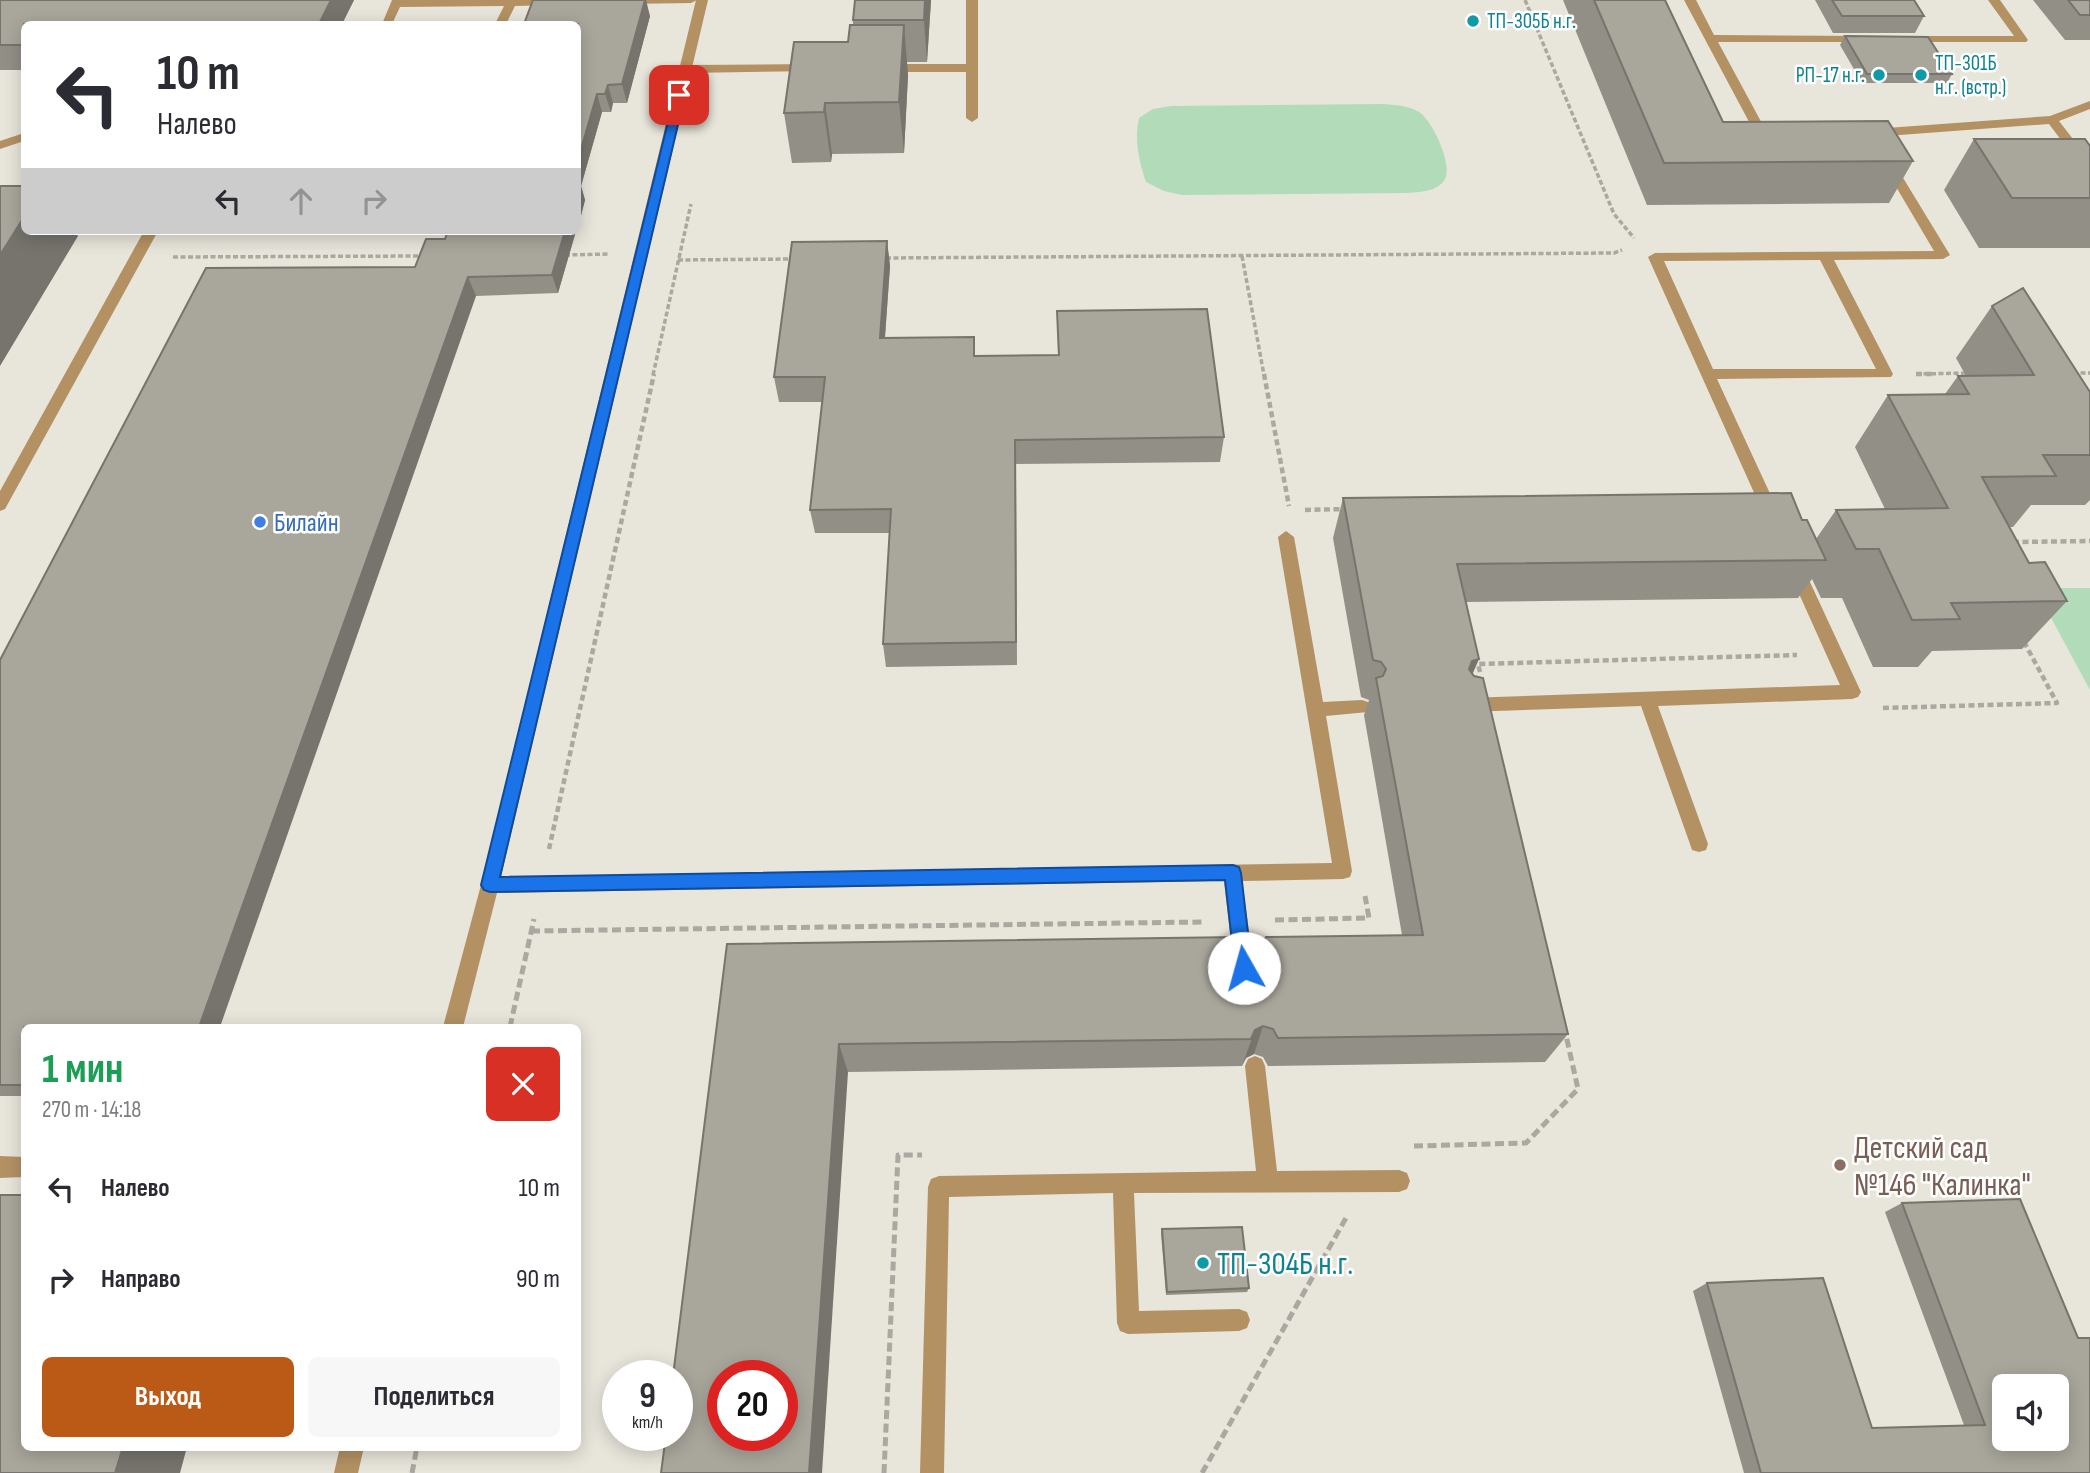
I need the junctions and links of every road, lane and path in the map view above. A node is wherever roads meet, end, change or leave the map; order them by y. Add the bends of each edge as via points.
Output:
1 (691, 0) edge
2 (702, 0) edge
3 (972, 0) edge
4 (1524, 0) edge
5 (1690, 0) edge
6 (1994, 0) edge
7 (614, 1) edge
8 (397, 2) edge
9 (511, 2) junction
10 (563, 2) edge
11 (388, 21) edge
12 (502, 21) edge
13 (1711, 38) junction
14 (828, 68) edge
15 (869, 68) edge
16 (971, 68) junction
17 (685, 69) junction
18 (2090, 105) edge
19 (972, 118) dead end
20 (2052, 120) junction
21 (1788, 133) edge
22 (21, 138) edge
23 (0, 145) edge
24 (2090, 170) edge
25 (692, 200) dead end
26 (149, 235) edge
27 (1640, 245) dead end
28 (1631, 248) dead end
29 (641, 254) junction
30 (557, 255) edge
31 (432, 256) edge
32 (1825, 256) junction
33 (136, 257) junction
34 (679, 257) junction
35 (880, 258) edge
36 (797, 259) edge
37 (1979, 373) edge
38 (2090, 373) edge
39 (1707, 374) junction
40 (1886, 374) junction
41 (2078, 383) edge
42 (0, 505) edge
43 (1359, 509) edge
44 (1304, 510) dead end
45 (1777, 527) edge
46 (1286, 537) dead end
47 (2090, 541) edge
48 (2011, 542) edge
49 (1788, 552) edge
50 (2020, 635) edge
51 (1835, 653) junction
52 (1647, 699) junction
53 (1465, 705) edge
54 (1488, 705) junction
55 (1362, 707) dead end
56 (1877, 708) dead end
57 (1316, 710) junction
58 (1699, 844) dead end
59 (1233, 873) junction
60 (490, 885) junction
61 (541, 886) junction
62 (1238, 921) junction
63 (531, 931) junction
64 (1244, 968) edge
65 (1563, 1023) edge
66 (454, 1024) edge
67 (511, 1024) edge
68 (1255, 1066) edge
69 (1411, 1146) dead end
70 (0, 1167) edge
71 (21, 1167) edge
72 (1268, 1181) junction
73 (1366, 1181) junction
74 (1399, 1181) dead end
75 (1123, 1182) junction
76 (1239, 1320) dead end
77 (351, 1451) edge
78 (417, 1451) edge
79 (346, 1473) edge
80 (412, 1473) edge
81 (932, 1473) edge
82 (1202, 1473) edge

1 - 7 street
2 - 17 street
3 - 16 street
4 - 27 path via 1614,214
5 - 13 street
6 - 13 street via 2022,40
8 - 9 street
8 - 11 street
9 - 10 street
9 - 12 street
13 - 21 street via 1761,133
14 - 17 street
15 - 16 street
16 - 19 street
17 - 29 street
18 - 20 street
20 - 24 street
20 - 32 street via 1871,142 1943,255
22 - 23 street
25 - 34 path
26 - 33 street
28 - 35 path via 1614,253
29 - 30 path
29 - 34 path
29 - 60 street
31 - 33 path
32 - 39 street via 1655,257
32 - 40 street
33 - 42 street
34 - 36 path
34 - 61 path
37 - 40 path
38 - 41 path via 2072,373
39 - 40 street
39 - 45 street
43 - 44 path
46 - 57 street
47 - 48 path
49 - 51 street
50 - 56 path via 2057,703
51 - 52 street via 1852,692
51 - 54 path via 1478,664
52 - 54 street
52 - 58 street
53 - 54 street
55 - 57 street
57 - 59 street via 1343,871
59 - 61 street
59 - 62 street
60 - 61 street
60 - 66 street
61 - 63 path
62 - 63 path
62 - 64 street
63 - 67 path
65 - 69 path via 1578,1089 1526,1143
68 - 72 street
70 - 71 street
72 - 73 street
72 - 75 street
73 - 74 street
73 - 82 path
75 - 76 street via 1128,1323
75 - 81 street via 939,1187
77 - 79 street
78 - 80 path

